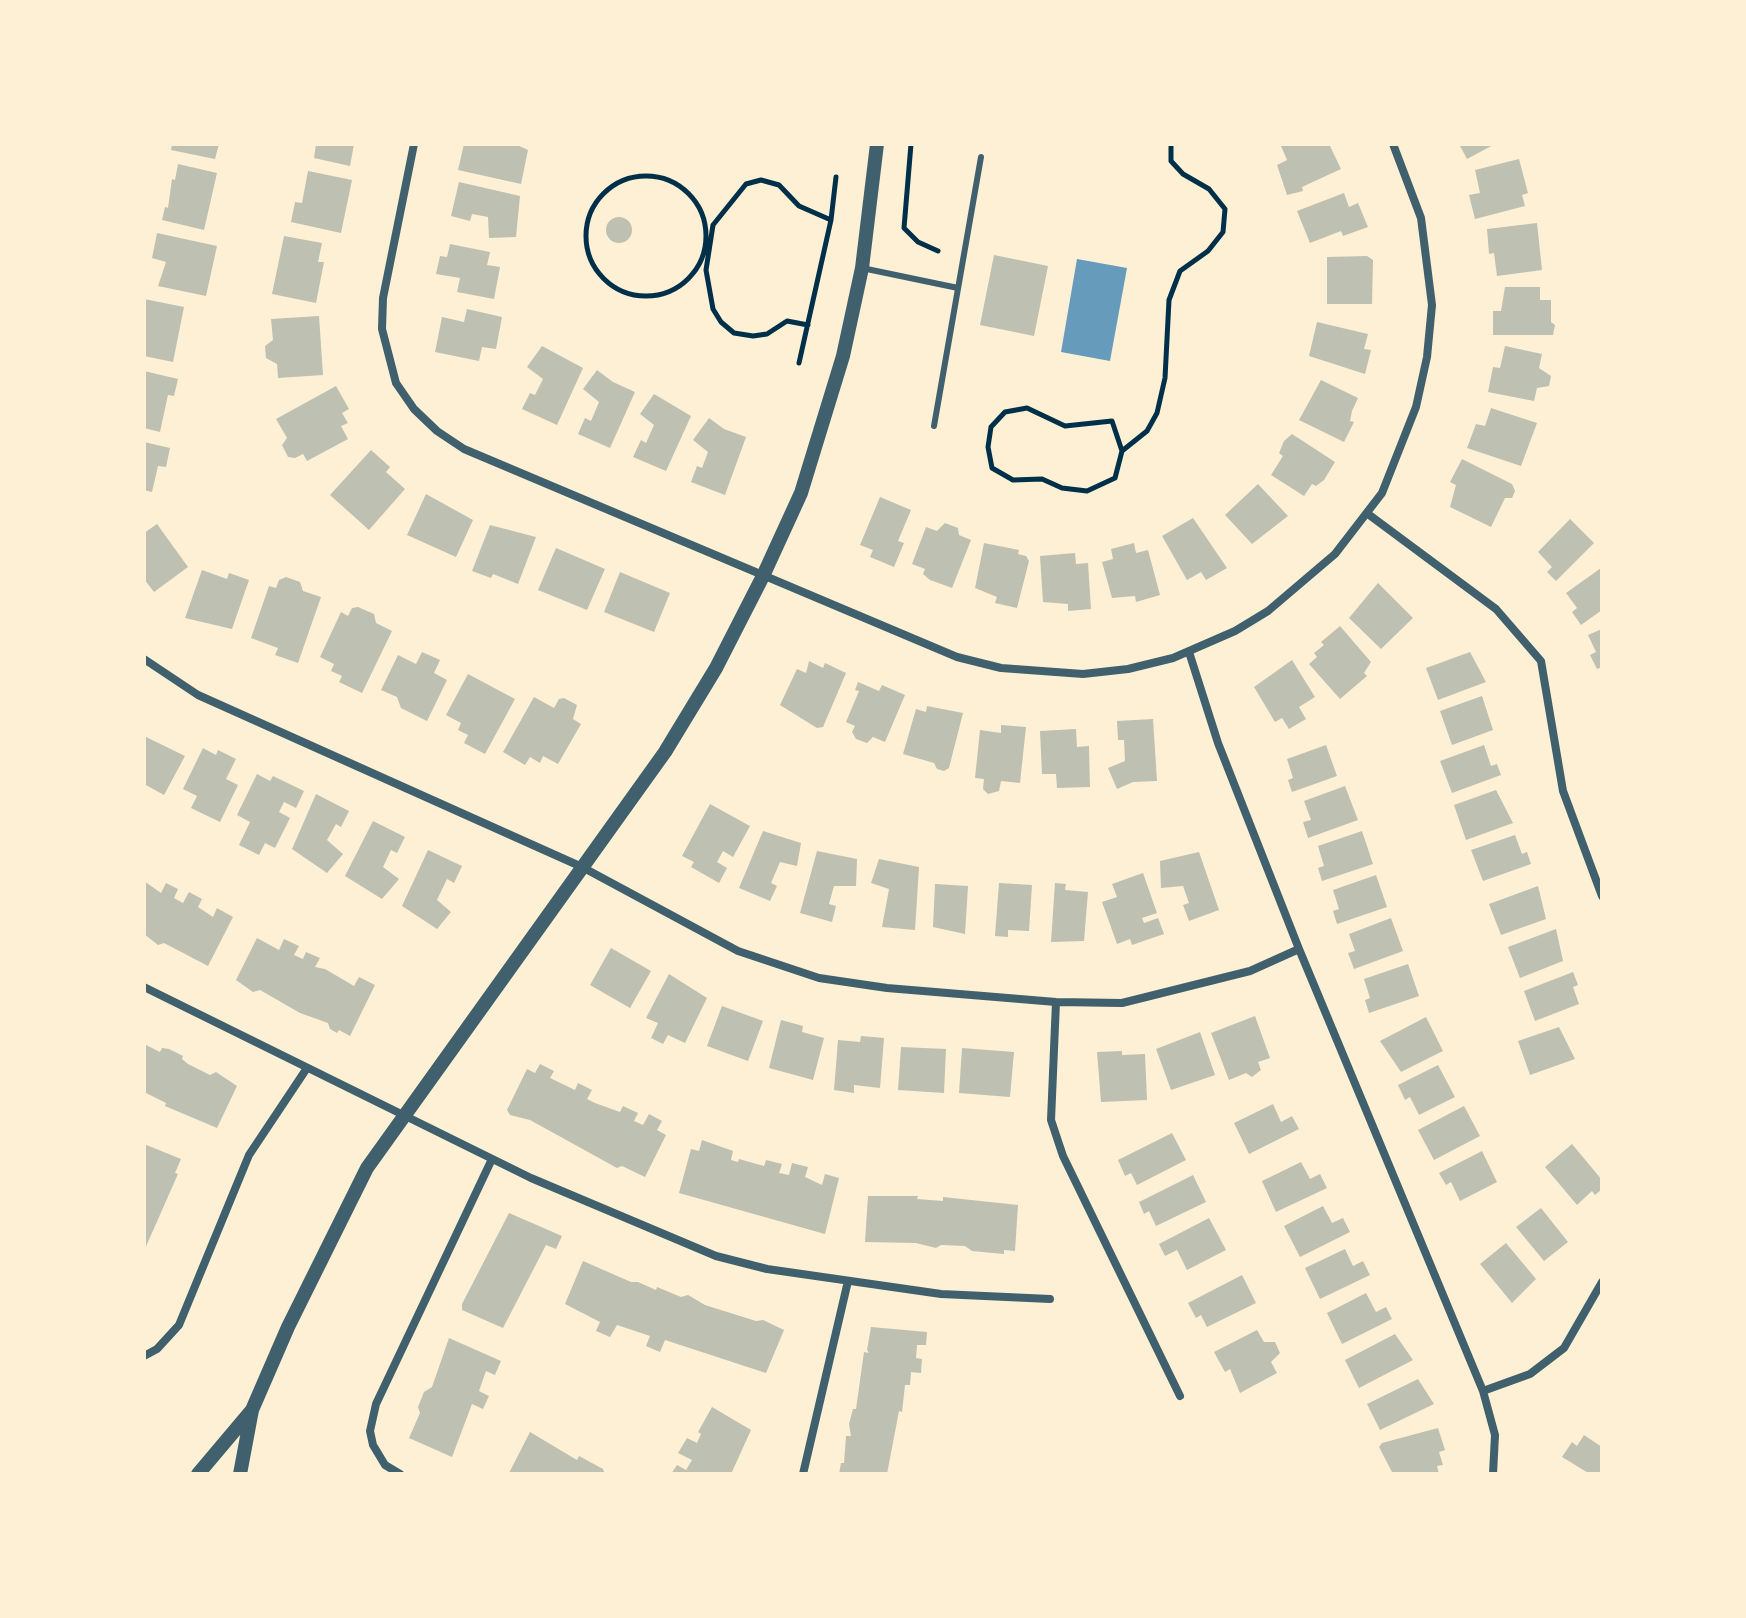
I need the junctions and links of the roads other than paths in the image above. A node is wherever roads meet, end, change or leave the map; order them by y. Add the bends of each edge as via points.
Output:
1 (414, 144) edge
2 (877, 144) edge
3 (1393, 144) edge
4 (981, 157) dead end
5 (862, 268) junction
6 (958, 288) junction
7 (934, 426) dead end
8 (1368, 514) junction
9 (763, 576) junction
10 (1189, 652) junction
11 (144, 659) edge
12 (582, 867) junction
13 (1602, 896) edge
14 (1299, 949) junction
15 (144, 987) edge
16 (1056, 1002) junction
17 (307, 1068) junction
18 (404, 1116) junction
19 (492, 1159) junction
20 (848, 1281) junction
21 (1602, 1282) edge
22 (1050, 1299) dead end
23 (144, 1356) edge
24 (1483, 1391) junction
25 (1180, 1396) dead end
26 (252, 1410) junction
27 (198, 1474) edge
28 (240, 1474) edge
29 (400, 1474) edge
30 (803, 1474) edge
31 (1493, 1474) edge

1 - 9 street via 383,298 382,329 396,383 414,409 464,449
2 - 5 street
3 - 8 street via 1421,218 1432,305 1416,407 1400,456
4 - 6 lane
5 - 6 lane
5 - 9 street via 818,442
6 - 7 lane
8 - 10 street via 1335,554 1268,611
8 - 13 street via 1496,609 1541,661 1563,791
9 - 10 street via 957,657 1001,668 1083,674 1128,669
9 - 12 street via 665,752
10 - 14 street via 1218,743
11 - 12 street via 198,695
12 - 16 street via 738,951 819,978
12 - 18 street
14 - 16 street via 1250,971 1122,1003
14 - 24 street
15 - 17 street
16 - 25 street via 1051,1120 1063,1156
17 - 18 street
17 - 23 street via 249,1155 179,1325
18 - 19 street
18 - 26 street via 367,1168
19 - 20 street via 716,1256
19 - 29 street via 376,1404 370,1431 373,1445 385,1465
20 - 22 street via 941,1294
20 - 30 street
21 - 24 street via 1564,1348 1530,1374
24 - 31 street via 1495,1435
26 - 27 street
26 - 28 street

